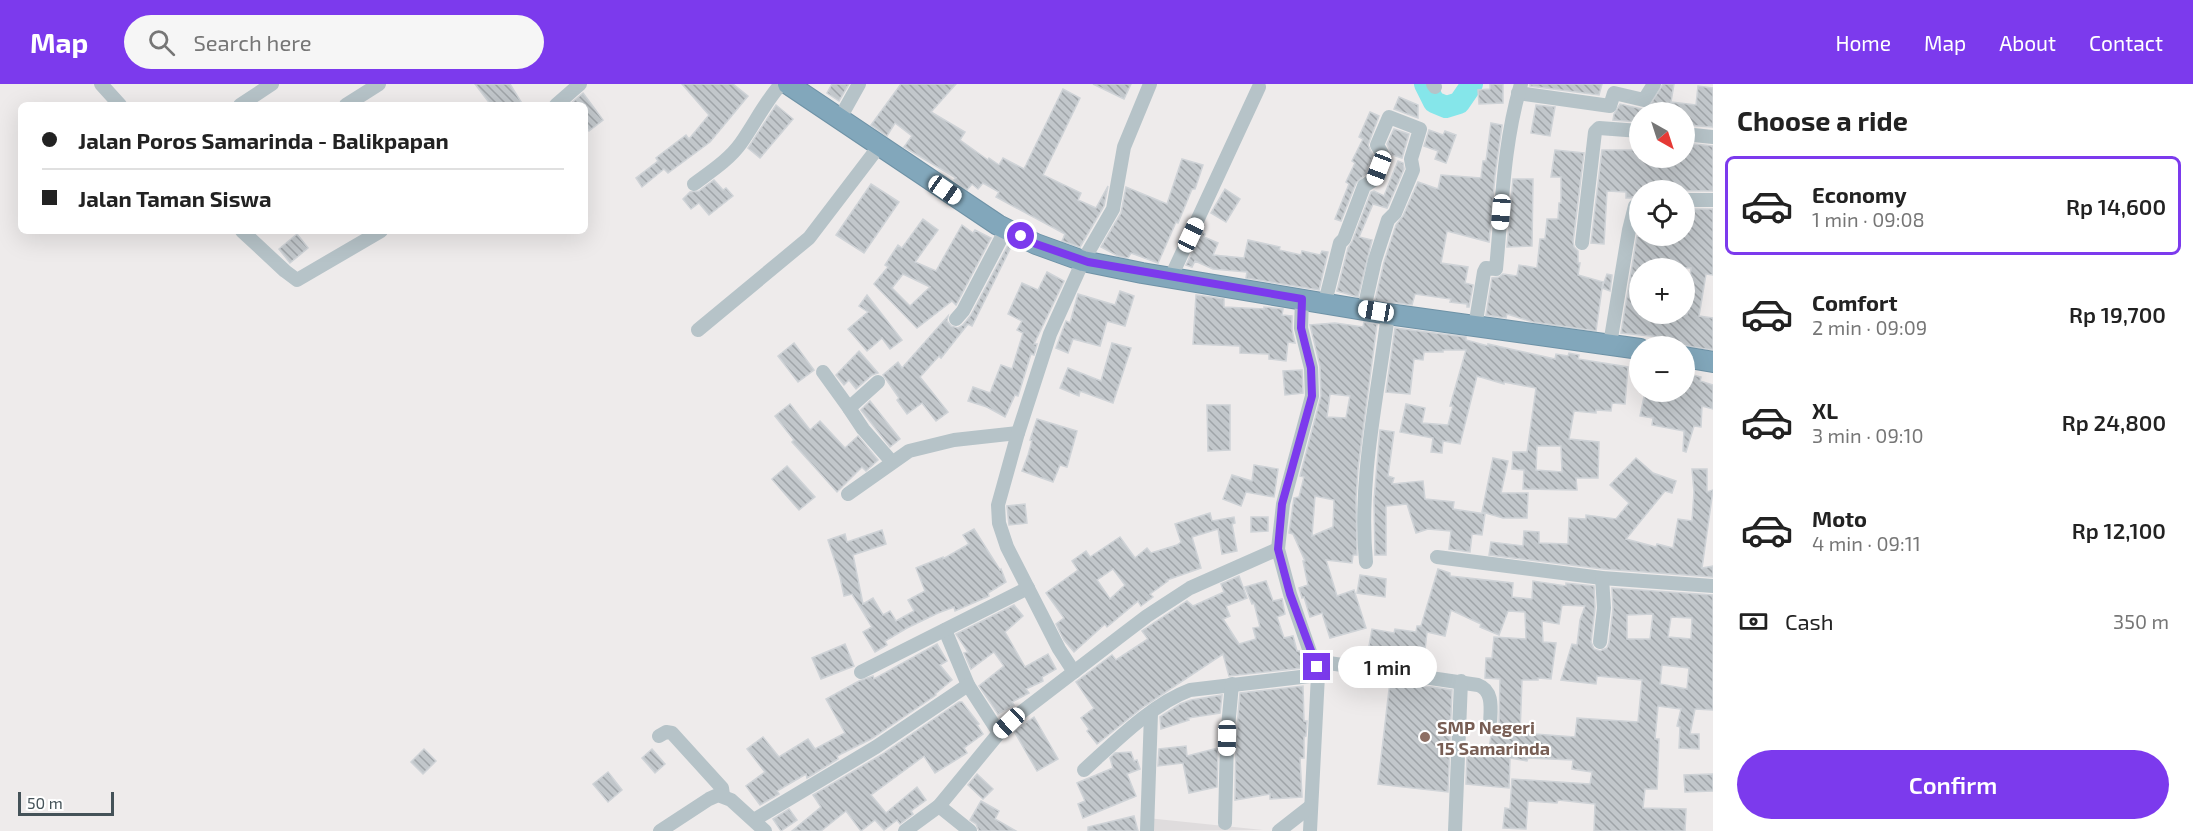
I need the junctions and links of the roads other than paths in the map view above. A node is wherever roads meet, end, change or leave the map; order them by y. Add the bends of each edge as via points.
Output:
1 (101, 84) edge
2 (272, 84) edge
3 (379, 84) edge
4 (580, 84) edge
5 (782, 84) edge
6 (788, 84) edge
7 (859, 84) edge
8 (1150, 84) edge
9 (1654, 84) edge
10 (1259, 87) dead end
11 (1519, 88) edge
12 (117, 102) edge
13 (245, 102) edge
14 (351, 102) edge
15 (559, 102) edge
16 (840, 118) junction
17 (1629, 130) edge
18 (1695, 135) edge
19 (1713, 137) edge
20 (880, 145) junction
21 (694, 184) dead end
22 (1695, 200) edge
23 (1713, 200) edge
24 (1006, 229) junction
25 (1629, 230) edge
26 (245, 234) edge
27 (376, 234) edge
28 (1582, 243) dead end
29 (1083, 261) junction
30 (1171, 277) junction
31 (1302, 299) junction
32 (1325, 302) junction
33 (1364, 309) junction
34 (1388, 314) junction
35 (956, 320) dead end
36 (1475, 327) junction
37 (698, 330) dead end
38 (1610, 344) junction
39 (1629, 347) edge
40 (1695, 359) edge
41 (1713, 362) edge
42 (823, 372) dead end
43 (878, 382) dead end
44 (849, 408) junction
45 (1018, 433) junction
46 (892, 462) junction
47 (848, 494) dead end
48 (1278, 549) junction
49 (1437, 557) dead end
50 (1366, 562) dead end
51 (1602, 578) junction
52 (1713, 586) edge
53 (1028, 588) junction
54 (945, 630) junction
55 (1600, 642) dead end
56 (1317, 668) junction
57 (861, 672) dead end
58 (1074, 672) junction
59 (1461, 681) junction
60 (1232, 684) junction
61 (968, 685) junction
62 (1152, 713) junction
63 (1490, 727) dead end
64 (999, 733) junction
65 (659, 736) dead end
66 (1084, 770) dead end
67 (723, 795) junction
68 (939, 806) junction
69 (1311, 806) junction
70 (754, 820) junction
71 (1225, 823) dead end
72 (660, 831) edge
73 (765, 831) edge
74 (905, 831) edge
75 (970, 831) edge
76 (1147, 831) edge
77 (1279, 831) edge
78 (1310, 831) edge
79 (1455, 831) edge

1 - 12 street
2 - 13 street
3 - 14 street
4 - 15 street
5 - 21 street via 741,144
6 - 16 highway
7 - 16 street
8 - 29 street via 1124,147 1113,209
9 - 11 street via 1644,100 1614,93 1610,106
10 - 30 street
11 - 36 street via 1505,166 1496,269 1486,268 1484,272
16 - 20 highway
17 - 28 street via 1599,128 1595,132
18 - 19 street
20 - 24 highway
20 - 37 street via 809,238
22 - 23 street
24 - 29 highway
24 - 35 street
25 - 38 street
26 - 27 street via 297,280
29 - 30 highway
29 - 45 street via 1050,334
30 - 31 highway
31 - 32 highway
31 - 48 street via 1301,328 1311,368 1312,396 1282,504
32 - 33 highway
32 - 33 street via 1340,243 1364,186 1375,179 1383,157 1377,145 1389,117 1420,129 1411,159 1413,170 1395,213 1388,220
33 - 34 highway
34 - 36 highway
34 - 50 street via 1366,488
36 - 38 highway
38 - 39 highway
40 - 41 highway
42 - 44 street
43 - 44 street
44 - 46 street
45 - 46 street via 954,440 909,451
45 - 53 street via 998,514 1002,536
46 - 47 street
48 - 56 street
48 - 58 street via 1190,588 1146,616
49 - 51 street
51 - 52 street
51 - 55 street
53 - 54 street
53 - 58 street
54 - 57 street
54 - 61 street
56 - 59 street
56 - 60 street
56 - 69 street
58 - 64 street
59 - 63 street via 1478,685 1490,694
59 - 79 street
60 - 62 street via 1183,693
60 - 71 street
61 - 64 street
61 - 70 street via 876,747
62 - 66 street
62 - 76 street
64 - 68 street
65 - 67 street via 666,732 677,737 722,788
67 - 70 street
67 - 72 street via 709,799
68 - 74 street
68 - 75 street
69 - 77 street
69 - 78 street
70 - 73 street

